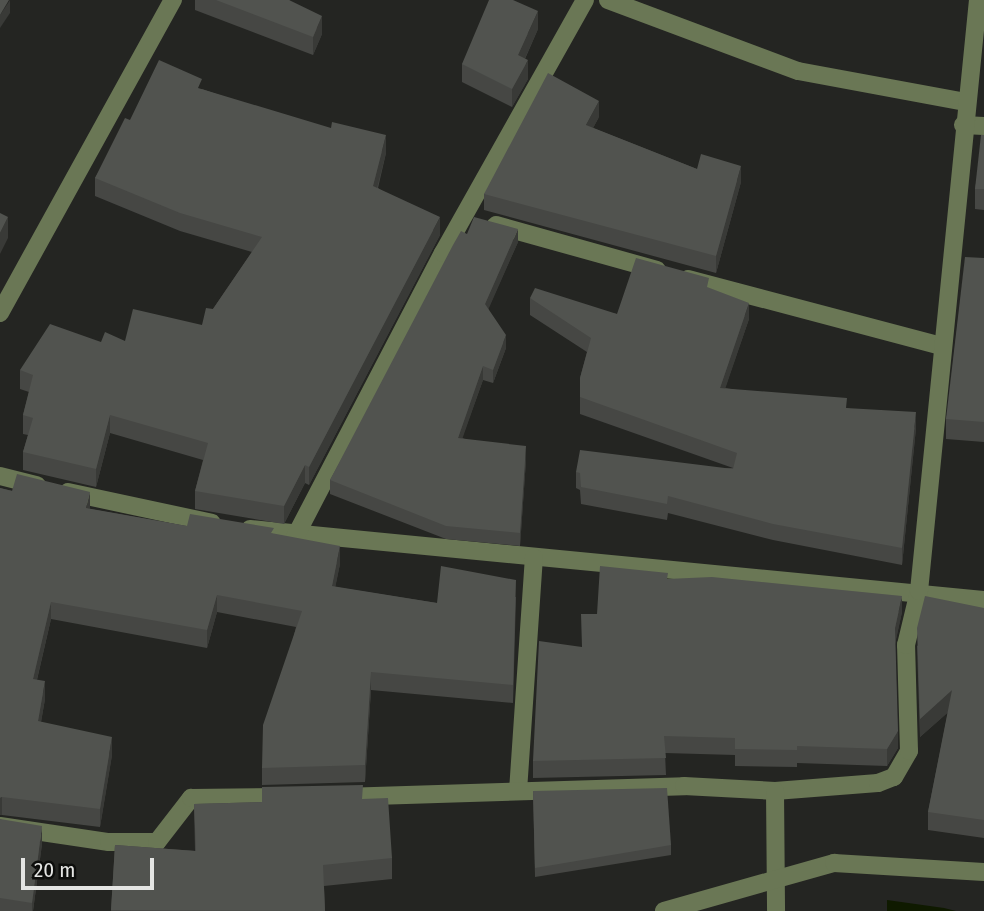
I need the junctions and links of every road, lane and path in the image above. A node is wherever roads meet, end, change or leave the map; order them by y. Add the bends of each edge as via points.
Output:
1 (173, 0) edge
2 (585, 0) edge
3 (608, 0) edge
4 (978, 0) edge
5 (966, 102) junction
6 (963, 125) junction
7 (984, 126) edge
8 (464, 215) junction
9 (0, 313) edge
10 (942, 346) junction
11 (0, 477) edge
12 (295, 537) junction
13 (534, 558) junction
14 (919, 591) junction
15 (984, 600) edge
16 (518, 791) junction
17 (775, 791) junction
18 (0, 826) edge
19 (984, 872) edge
20 (774, 883) junction
21 (664, 911) edge
22 (776, 911) edge

1 - 9 street
2 - 8 street
3 - 5 street via 799,71
4 - 5 street
5 - 6 street
6 - 7 street
6 - 10 street
8 - 10 street
8 - 12 street
10 - 14 street
11 - 12 street via 178,518
12 - 13 street
13 - 14 street
13 - 16 street
14 - 15 street
14 - 17 street via 906,645 909,751 902,767 894,778 878,783
16 - 17 street via 684,786
16 - 18 street via 191,798 157,842 109,842
17 - 20 street
19 - 20 street via 834,863
20 - 21 street
20 - 22 street

